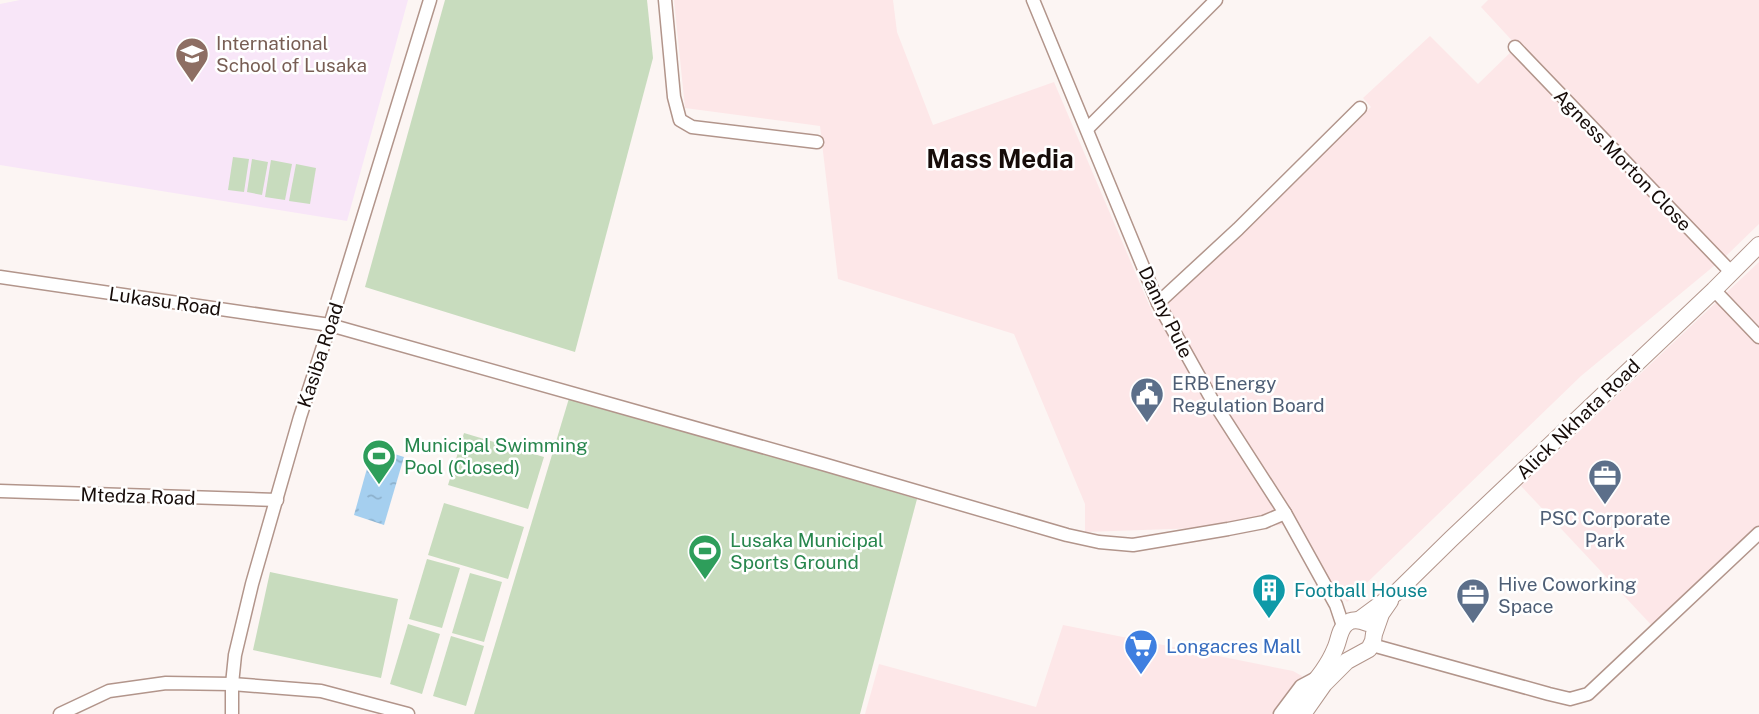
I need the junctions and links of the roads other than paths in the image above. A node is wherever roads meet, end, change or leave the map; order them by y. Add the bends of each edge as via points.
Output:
1 (430, 0) edge
2 (665, 0) edge
3 (1033, 0) edge
4 (1216, 0) edge
5 (1515, 47) dead end
6 (1360, 108) dead end
7 (1087, 129) junction
8 (817, 142) dead end
9 (1759, 244) edge
10 (1731, 272) junction
11 (0, 277) edge
12 (1714, 290) junction
13 (1158, 303) junction
14 (330, 325) junction
15 (1759, 337) edge
16 (0, 491) edge
17 (277, 500) junction
18 (1285, 513) junction
19 (1759, 533) edge
20 (1397, 592) junction
21 (1350, 625) junction
22 (1373, 639) junction
23 (1357, 654) junction
24 (1319, 676) junction
25 (232, 684) junction
26 (1314, 697) junction
27 (60, 714) edge
28 (232, 714) edge
29 (408, 714) edge
30 (1280, 714) edge
31 (1290, 714) edge
32 (1303, 714) edge
33 (1311, 714) edge

1 - 14 street, Kasiba Road
2 - 8 street via 680,120 692,127
3 - 7 street, Danny Pule
4 - 7 street
5 - 10 street, Agness Morton Close
6 - 13 street
7 - 13 street, Danny Pule
9 - 10 main road, Alick Nkhata Road
10 - 12 main road, Alick Nkhata Road
11 - 14 street, Lukasu Road
12 - 15 street
12 - 20 main road, Alick Nkhata Road
13 - 18 street, Danny Pule via 1211,398
14 - 17 street, Kasiba Road
14 - 18 street, Lukasu Road via 1098,542 1133,545 1183,538 1264,522
16 - 17 street, Mtedza Road
17 - 25 street, Kasiba Road via 242,619
18 - 21 street, Danny Pule
19 - 22 street via 1588,694 1570,699
20 - 21 main road, Alick Nkhata Road
20 - 22 main road, Alick Nkhata Road via 1381,614
21 - 22 main road via 1368,623
21 - 23 main road via 1343,646
21 - 24 main road, Alick Nkhata Road
22 - 23 main road via 1366,651
23 - 26 main road
24 - 30 street, Alick Nkhata Road via 1301,686
24 - 31 main road, Alick Nkhata Road
25 - 27 street via 166,683 109,691
25 - 28 street, Kasiba Road
25 - 29 street via 321,691
26 - 32 main road
26 - 33 street

